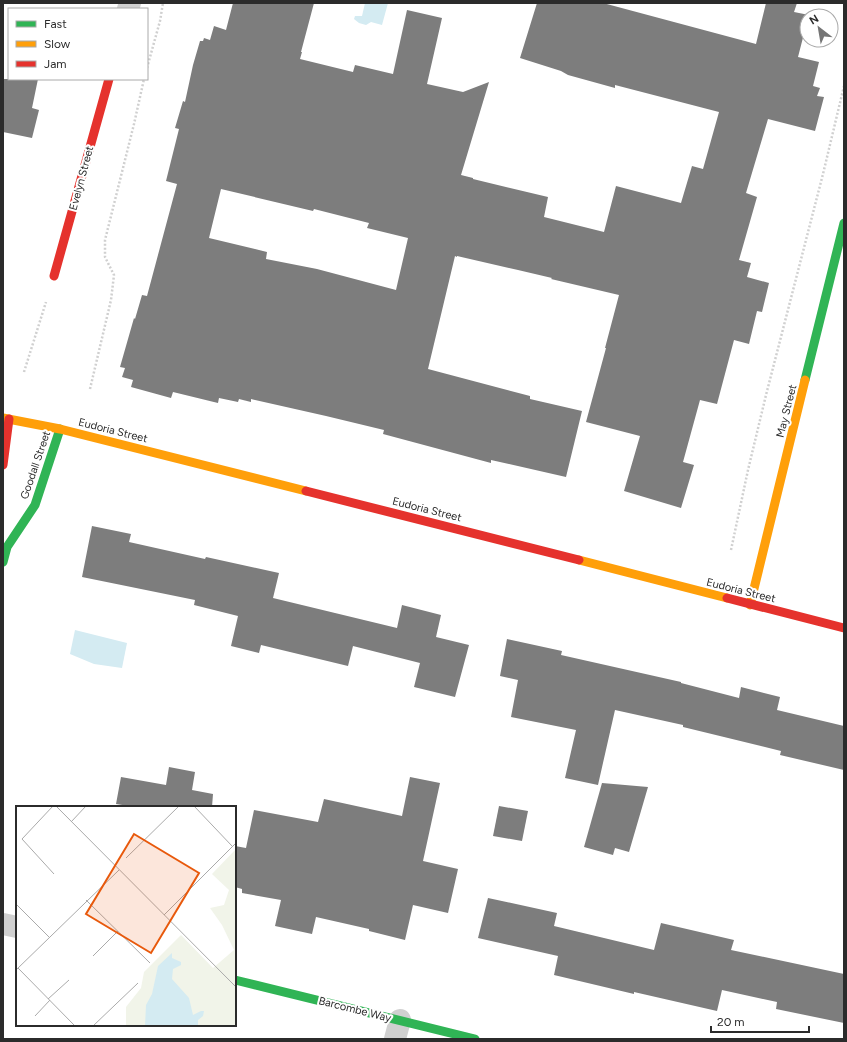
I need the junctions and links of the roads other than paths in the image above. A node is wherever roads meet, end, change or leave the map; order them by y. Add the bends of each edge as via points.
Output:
1 (109, 80) edge
2 (844, 223) edge
3 (54, 276) road end
4 (6, 418) edge
5 (60, 429) junction
6 (3, 464) edge
7 (4, 534) dead end
8 (6, 547) junction
9 (3, 562) edge
10 (750, 605) junction
11 (844, 628) edge
12 (3, 924) edge
13 (16, 927) edge
14 (236, 980) edge
15 (397, 1030) edge
16 (476, 1039) edge

1 - 3 street, Evelyn Street
2 - 10 street, May Street
4 - 5 street, Eudoria Street
4 - 6 street
5 - 8 street, Goodall Street via 35,505
5 - 10 street, Eudoria Street
7 - 8 street, Goodall Street
8 - 9 street, Goodall Street
10 - 11 street, Eudoria Street
12 - 13 street
14 - 15 street, Barcombe Way
15 - 16 street, Barcombe Way

